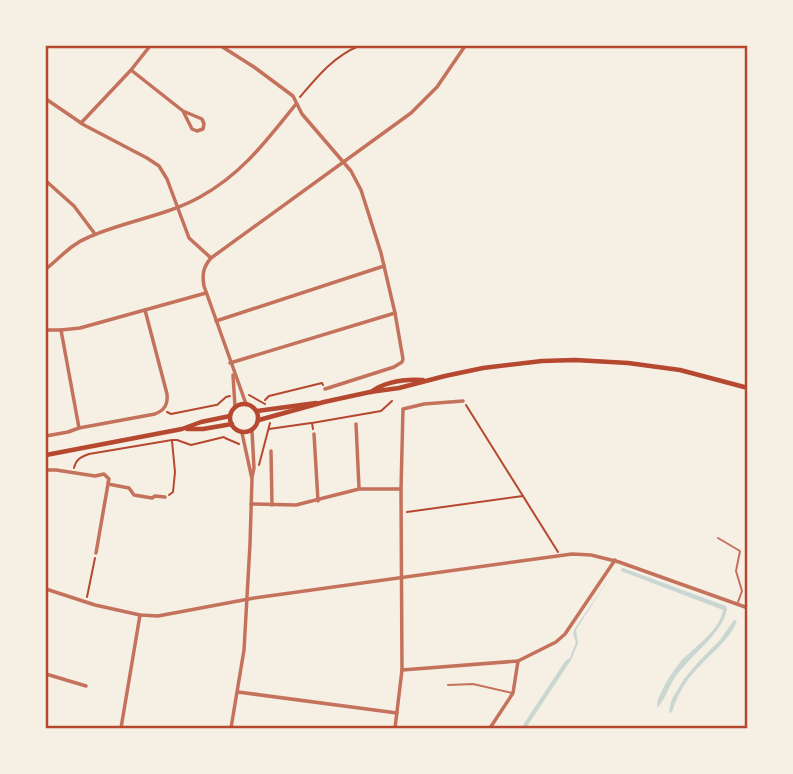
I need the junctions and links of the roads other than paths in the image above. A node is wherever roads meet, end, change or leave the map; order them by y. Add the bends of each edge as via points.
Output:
1 (150, 46) edge
2 (221, 46) edge
3 (465, 46) edge
4 (131, 70) junction
5 (46, 99) edge
6 (296, 104) junction
7 (183, 111) junction
8 (81, 123) junction
9 (345, 162) junction
10 (46, 181) edge
11 (177, 207) junction
12 (95, 234) junction
13 (211, 258) junction
14 (384, 266) junction
15 (46, 269) edge
16 (206, 293) junction
17 (145, 310) junction
18 (395, 313) junction
19 (216, 321) junction
20 (46, 330) edge
21 (61, 330) junction
22 (230, 363) junction
23 (234, 373) junction
24 (747, 388) edge
25 (324, 389) road end
26 (463, 401) road end
27 (324, 402) junction
28 (246, 404) junction
29 (235, 407) junction
30 (257, 411) junction
31 (230, 416) junction
32 (259, 420) junction
33 (356, 424) dead end
34 (232, 425) junction
35 (79, 428) junction
36 (182, 429) junction
37 (252, 431) junction
38 (242, 433) junction
39 (314, 434) road end
40 (46, 436) edge
41 (271, 451) dead end
42 (46, 456) edge
43 (46, 470) edge
44 (252, 479) junction
45 (108, 484) junction
46 (359, 489) junction
47 (401, 489) junction
48 (164, 497) road end
49 (317, 500) junction
50 (251, 504) junction
51 (272, 505) junction
52 (718, 538) dead end
53 (96, 554) road end
54 (615, 561) junction
55 (401, 577) junction
56 (46, 589) edge
57 (247, 599) junction
58 (737, 604) junction
59 (747, 608) edge
60 (140, 615) junction
61 (518, 661) junction
62 (402, 670) junction
63 (46, 674) edge
64 (448, 685) dead end
65 (86, 686) dead end
66 (238, 692) junction
67 (513, 693) junction
68 (397, 713) junction
69 (121, 729) edge
70 (231, 729) edge
71 (395, 729) edge
72 (490, 729) edge

1 - 4 street
2 - 6 street via 285,89
3 - 9 street via 425,100
4 - 7 street
4 - 8 street
5 - 8 street
6 - 9 street
6 - 11 street via 244,166 201,197
7 - 7 street via 192,129 203,129 202,119
8 - 11 street via 155,162
9 - 13 street
9 - 14 street via 361,190
10 - 12 street via 74,206
11 - 12 street
11 - 13 street via 189,238
12 - 15 street via 76,243
13 - 16 street via 203,273
14 - 18 street
14 - 19 street
16 - 17 street
16 - 19 street
17 - 21 street
17 - 35 street via 167,404 155,414
18 - 22 street
18 - 25 street via 402,362
19 - 22 street
20 - 21 street
21 - 35 street
22 - 23 street
23 - 28 street
23 - 29 street
24 - 27 main road via 680,370 628,363 542,362
26 - 47 street via 403,409
27 - 30 main road
27 - 32 main road
28 - 29 main road
28 - 30 main road
29 - 31 main road
30 - 32 main road
31 - 34 main road
31 - 36 main road
32 - 37 main road
33 - 46 street
34 - 36 main road
34 - 38 main road
35 - 40 street
36 - 42 main road
37 - 38 main road
37 - 44 street
38 - 44 street
39 - 49 street
41 - 51 street
43 - 45 street via 104,474
44 - 50 street
45 - 48 street via 129,488 134,495
45 - 53 street
46 - 47 street
46 - 49 street
47 - 55 street
49 - 51 street
50 - 51 street
50 - 57 street
52 - 58 lane via 740,551 736,571 742,591
54 - 55 street via 572,554
54 - 58 street
54 - 61 street via 565,634
55 - 57 street
55 - 62 street
56 - 60 street
57 - 60 street via 158,616
57 - 66 street
58 - 59 street
60 - 69 street
61 - 62 street
61 - 67 street
62 - 68 street
63 - 65 street
64 - 67 lane via 473,684
66 - 68 street
66 - 70 street
67 - 72 street
68 - 71 street

